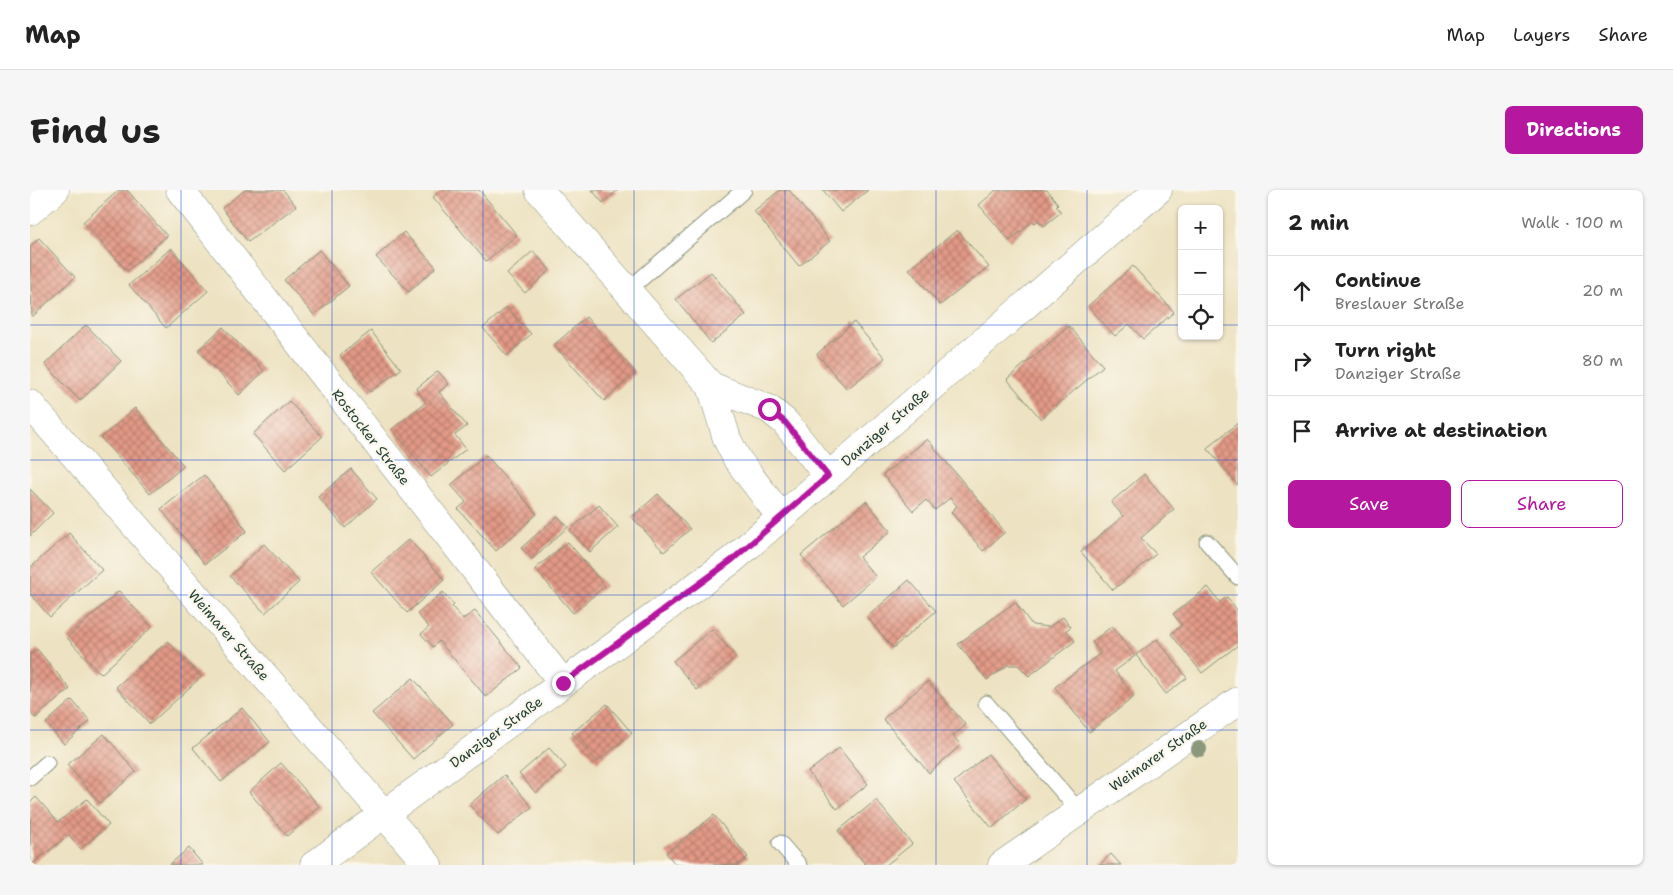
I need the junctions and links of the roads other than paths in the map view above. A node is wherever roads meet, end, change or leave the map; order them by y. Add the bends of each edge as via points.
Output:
1 (55, 190) edge
2 (180, 190) edge
3 (539, 190) edge
4 (744, 190) edge
5 (1158, 190) edge
6 (30, 211) edge
7 (628, 290) junction
8 (711, 386) junction
9 (30, 404) edge
10 (828, 476) junction
11 (781, 517) junction
12 (1207, 542) dead end
13 (1238, 577) edge
14 (563, 683) junction
15 (1238, 701) edge
16 (986, 703) dead end
17 (47, 764) dead end
18 (30, 778) edge
19 (1078, 810) junction
20 (384, 814) junction
21 (780, 843) dead end
22 (314, 865) edge
23 (428, 865) edge
24 (799, 865) edge
25 (1002, 865) edge

1 - 6 street
2 - 14 street, Rostocker Straße
3 - 7 street
4 - 7 lane
5 - 10 street, Danziger Straße
7 - 8 street
8 - 10 street via 769,409 785,422
8 - 11 street via 727,439 737,459
9 - 20 street, Weimarer Straße
10 - 11 street, Danziger Straße
11 - 14 street, Danziger Straße via 732,560
12 - 13 lane
14 - 20 street, Danziger Straße
15 - 19 street, Weimarer Straße
16 - 19 lane
17 - 18 lane
19 - 25 street, Weimarer Straße
20 - 22 street, Danziger Straße
20 - 23 street, Weimarer Straße
21 - 24 lane

